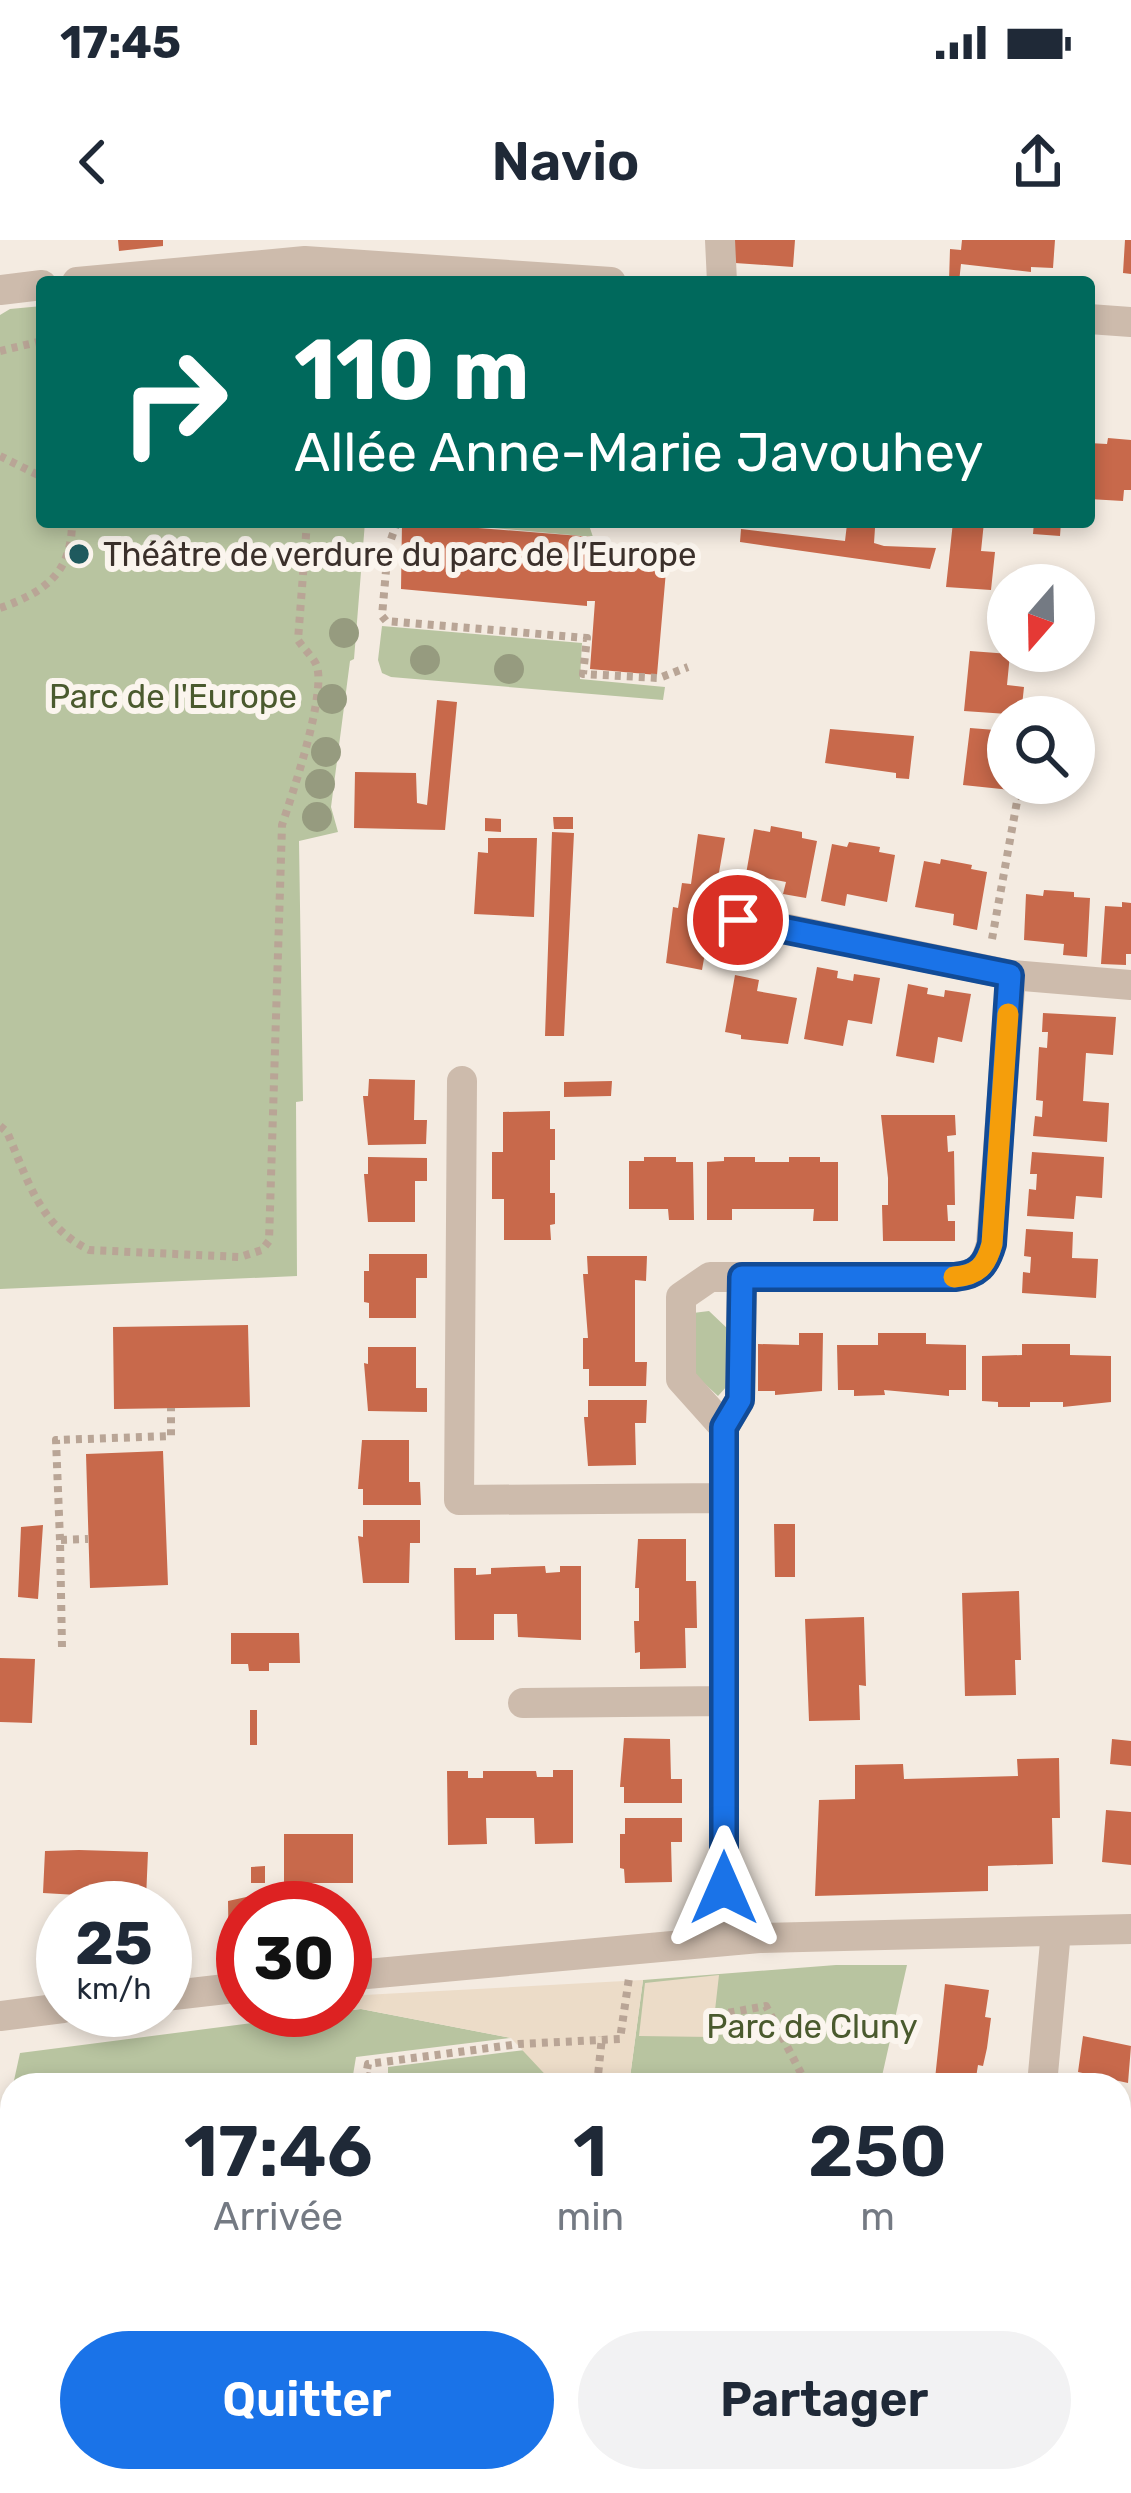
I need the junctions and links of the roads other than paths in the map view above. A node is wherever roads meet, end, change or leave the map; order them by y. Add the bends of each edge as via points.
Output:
1 (720, 240) edge
2 (142, 276) edge
3 (524, 276) edge
4 (722, 276) edge
5 (36, 286) edge
6 (0, 290) edge
7 (1095, 319) edge
8 (1131, 322) edge
9 (738, 920) dead end
10 (999, 972) junction
11 (1131, 985) edge
12 (462, 1081) dead end
13 (742, 1277) junction
14 (724, 1427) junction
15 (724, 1498) junction
16 (724, 1701) junction
17 (523, 1703) dead end
18 (1131, 1929) edge
19 (1057, 1931) junction
20 (729, 1940) junction
21 (372, 1973) edge
22 (36, 2011) edge
23 (0, 2016) edge
24 (1043, 2073) edge

1 - 4 street
2 - 3 street via 305,261
5 - 6 street
7 - 8 street
9 - 10 street
10 - 11 street
10 - 13 street via 992,1244 982,1268 955,1277
12 - 15 street via 459,1500
13 - 14 street via 740,1400
13 - 14 street via 710,1276 681,1297 681,1379
14 - 15 street
15 - 16 street
16 - 17 street
16 - 20 street
18 - 19 street
19 - 20 street
19 - 24 street
20 - 21 street
22 - 23 street

